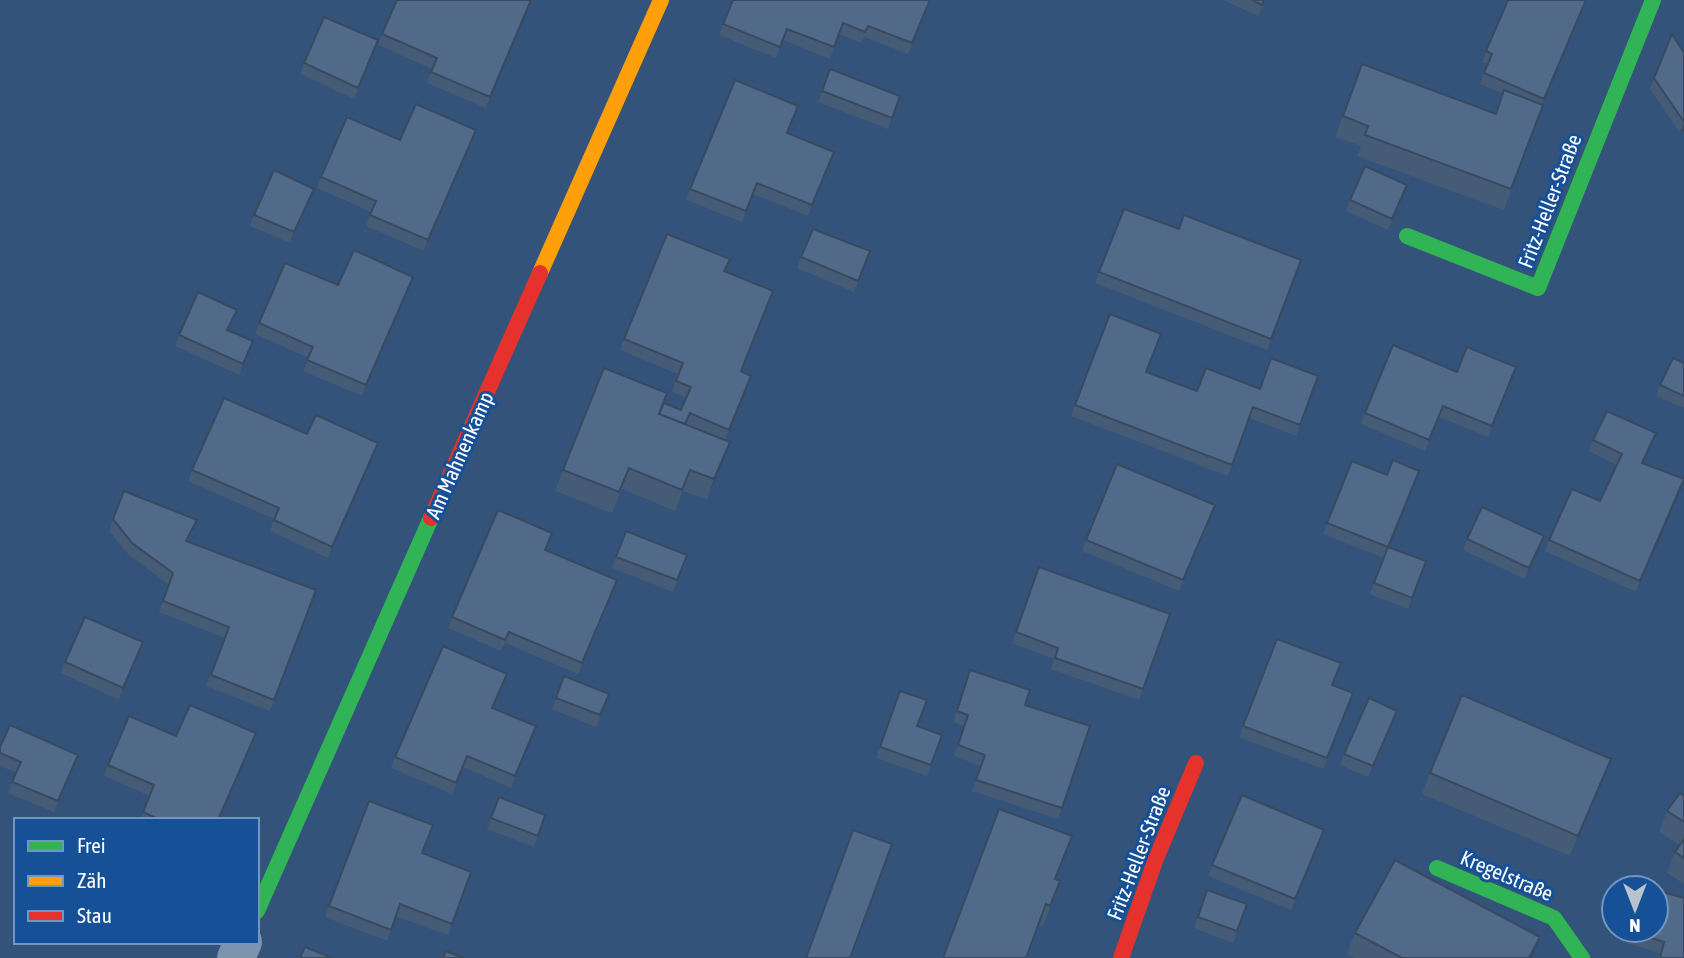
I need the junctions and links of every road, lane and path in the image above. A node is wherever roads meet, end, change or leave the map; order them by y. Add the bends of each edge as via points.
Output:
1 (661, 0) edge
2 (1653, 0) edge
3 (1407, 236) dead end
4 (1196, 763) dead end
5 (1437, 868) dead end
6 (259, 906) edge
7 (1121, 958) edge
8 (1582, 958) edge

1 - 6 street, Am Mahnenkamp
2 - 3 street, Fritz-Heller-Straße via 1538,288
4 - 7 street, Fritz-Heller-Straße
5 - 8 street, Kregelstraße via 1554,918

